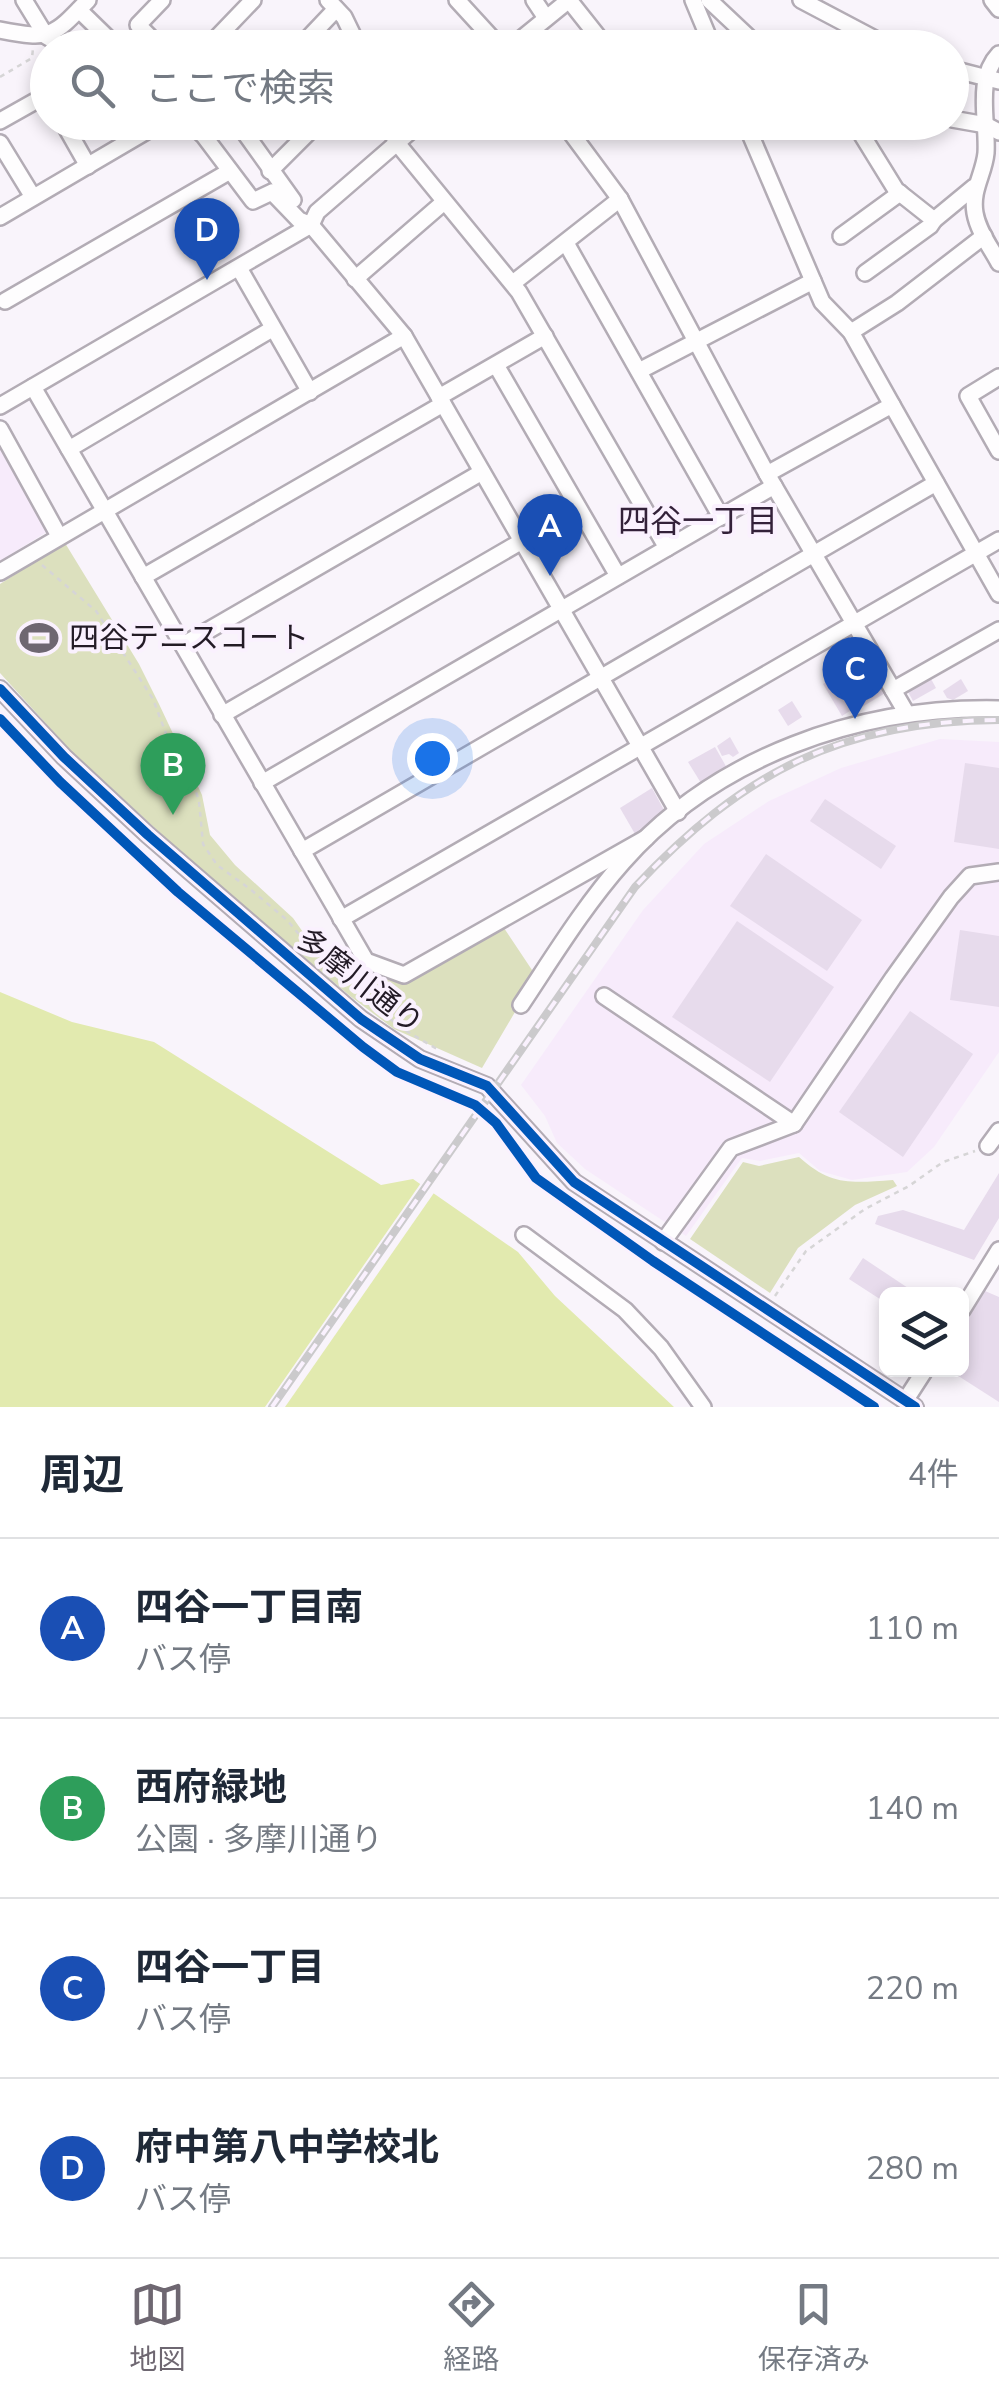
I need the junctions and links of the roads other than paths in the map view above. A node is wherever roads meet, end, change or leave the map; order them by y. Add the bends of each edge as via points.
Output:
1 (24, 0) edge
2 (162, 0) edge
3 (253, 0) edge
4 (456, 0) edge
5 (534, 0) edge
6 (569, 0) edge
7 (693, 0) edge
8 (709, 0) edge
9 (801, 0) edge
10 (992, 0) edge
11 (332, 4) edge
12 (84, 5) edge
13 (999, 9) edge
14 (546, 18) junction
15 (0, 30) edge
16 (38, 30) edge
17 (57, 30) edge
18 (104, 30) edge
19 (143, 30) edge
20 (225, 30) edge
21 (312, 30) edge
22 (349, 30) edge
23 (484, 30) edge
24 (532, 30) edge
25 (592, 30) edge
26 (706, 30) edge
27 (741, 30) edge
28 (858, 30) edge
29 (30, 35) edge
30 (999, 54) edge
31 (993, 79) edge
32 (30, 104) edge
33 (0, 121) edge
34 (992, 128) edge
35 (73, 140) edge
36 (132, 140) edge
37 (205, 140) edge
38 (249, 140) edge
39 (301, 140) edge
40 (396, 140) edge
41 (400, 140) edge
42 (577, 140) edge
43 (754, 140) edge
44 (866, 140) edge
45 (0, 143) edge
46 (397, 143) junction
47 (88, 166) junction
48 (230, 171) junction
49 (270, 171) junction
50 (974, 187) junction
51 (900, 193) junction
52 (33, 198) junction
53 (620, 199) junction
54 (444, 202) junction
55 (0, 217) edge
56 (934, 220) junction
57 (310, 223) junction
58 (842, 236) dead end
59 (984, 236) junction
60 (566, 244) junction
61 (999, 263) edge
62 (239, 268) junction
63 (865, 273) dead end
64 (355, 279) junction
65 (814, 280) junction
66 (513, 283) junction
67 (5, 301) dead end
68 (272, 329) junction
69 (852, 332) junction
70 (404, 336) junction
71 (545, 336) junction
72 (696, 340) junction
73 (496, 365) junction
74 (638, 371) junction
75 (999, 377) edge
76 (34, 387) junction
77 (310, 392) junction
78 (441, 400) junction
79 (0, 406) edge
80 (892, 406) junction
81 (0, 429) edge
82 (69, 449) junction
83 (999, 451) edge
84 (482, 472) junction
85 (771, 480) junction
86 (936, 483) junction
87 (106, 512) junction
88 (721, 517) junction
89 (58, 536) junction
90 (999, 540) edge
91 (522, 541) junction
92 (668, 548) junction
93 (976, 553) junction
94 (815, 555) junction
95 (0, 572) edge
96 (618, 576) junction
97 (143, 577) junction
98 (999, 594) edge
99 (562, 609) junction
100 (853, 623) junction
101 (999, 630) edge
102 (183, 645) junction
103 (601, 678) junction
104 (0, 689) edge
105 (893, 690) junction
106 (999, 709) edge
107 (222, 714) junction
108 (906, 714) junction
109 (641, 746) junction
110 (262, 783) junction
111 (678, 812) junction
112 (646, 838) junction
113 (302, 851) junction
114 (999, 872) edge
115 (341, 920) junction
116 (604, 996) dead end
117 (521, 1005) dead end
118 (794, 1124) junction
119 (999, 1131) edge
120 (988, 1146) road end
121 (524, 1235) dead end
122 (663, 1242) junction
123 (999, 1250) edge
124 (969, 1299) edge
125 (922, 1377) edge
126 (910, 1404) edge
127 (704, 1407) edge

1 - 16 street
2 - 19 street via 138,25
3 - 20 street
4 - 23 street
5 - 14 street
6 - 14 street
6 - 25 street
7 - 26 street
8 - 27 street
9 - 28 street
10 - 13 street
11 - 21 street
11 - 22 street
12 - 17 street
12 - 18 street
14 - 24 street
15 - 29 street
30 - 31 street
31 - 34 street
32 - 33 street
34 - 50 street
35 - 47 street
36 - 47 street
37 - 48 street
38 - 49 street
39 - 49 street
40 - 46 street
41 - 46 street
42 - 53 street
43 - 65 street
44 - 51 street
45 - 52 street
46 - 54 street
46 - 57 street
47 - 52 street
48 - 57 street via 253,201 272,192
48 - 67 street
49 - 57 street
50 - 56 street
50 - 59 street
51 - 56 street
51 - 58 street
52 - 55 street
53 - 60 street
53 - 72 street
54 - 64 street
54 - 66 street
56 - 63 street
57 - 62 street
57 - 64 street
59 - 61 street
59 - 69 street
60 - 66 street
60 - 74 street
62 - 68 street
62 - 76 street
64 - 70 street
65 - 69 street via 822,302
65 - 72 street
66 - 71 street
68 - 77 street
68 - 82 street
69 - 80 street
70 - 77 street
70 - 78 street
71 - 73 street
71 - 92 street
72 - 74 street
72 - 85 street
73 - 78 street
73 - 96 street
74 - 88 street
75 - 83 street via 968,396
76 - 79 street
76 - 82 street
77 - 87 street
78 - 84 street
78 - 97 street
80 - 85 street
80 - 86 street
81 - 89 street
82 - 87 street
84 - 91 street
84 - 102 street
85 - 88 street
85 - 94 street
86 - 93 street
86 - 94 street
87 - 89 street
87 - 97 street
88 - 92 street
89 - 95 street
90 - 93 street
91 - 99 street
91 - 107 street
92 - 96 street
93 - 98 street
93 - 100 street
94 - 100 street
94 - 103 street
96 - 99 street
97 - 102 street
99 - 103 street
99 - 110 street
100 - 105 street
100 - 109 street
101 - 105 street
102 - 107 street
103 - 109 street
103 - 113 street
104 - 122 street, 多摩川通り via 64,757 256,931 386,1039 487,1086 574,1182
105 - 108 street
106 - 108 street
107 - 110 street
108 - 111 street via 780,750
109 - 111 street
109 - 115 street
110 - 113 street
111 - 112 street
112 - 115 street via 404,975 366,961
112 - 117 street via 602,888
113 - 115 street
114 - 118 street via 970,876 951,897
116 - 118 street
118 - 122 street via 731,1148
119 - 120 street
121 - 127 street via 625,1310
122 - 126 street, 多摩川通り
123 - 124 street
125 - 126 street

